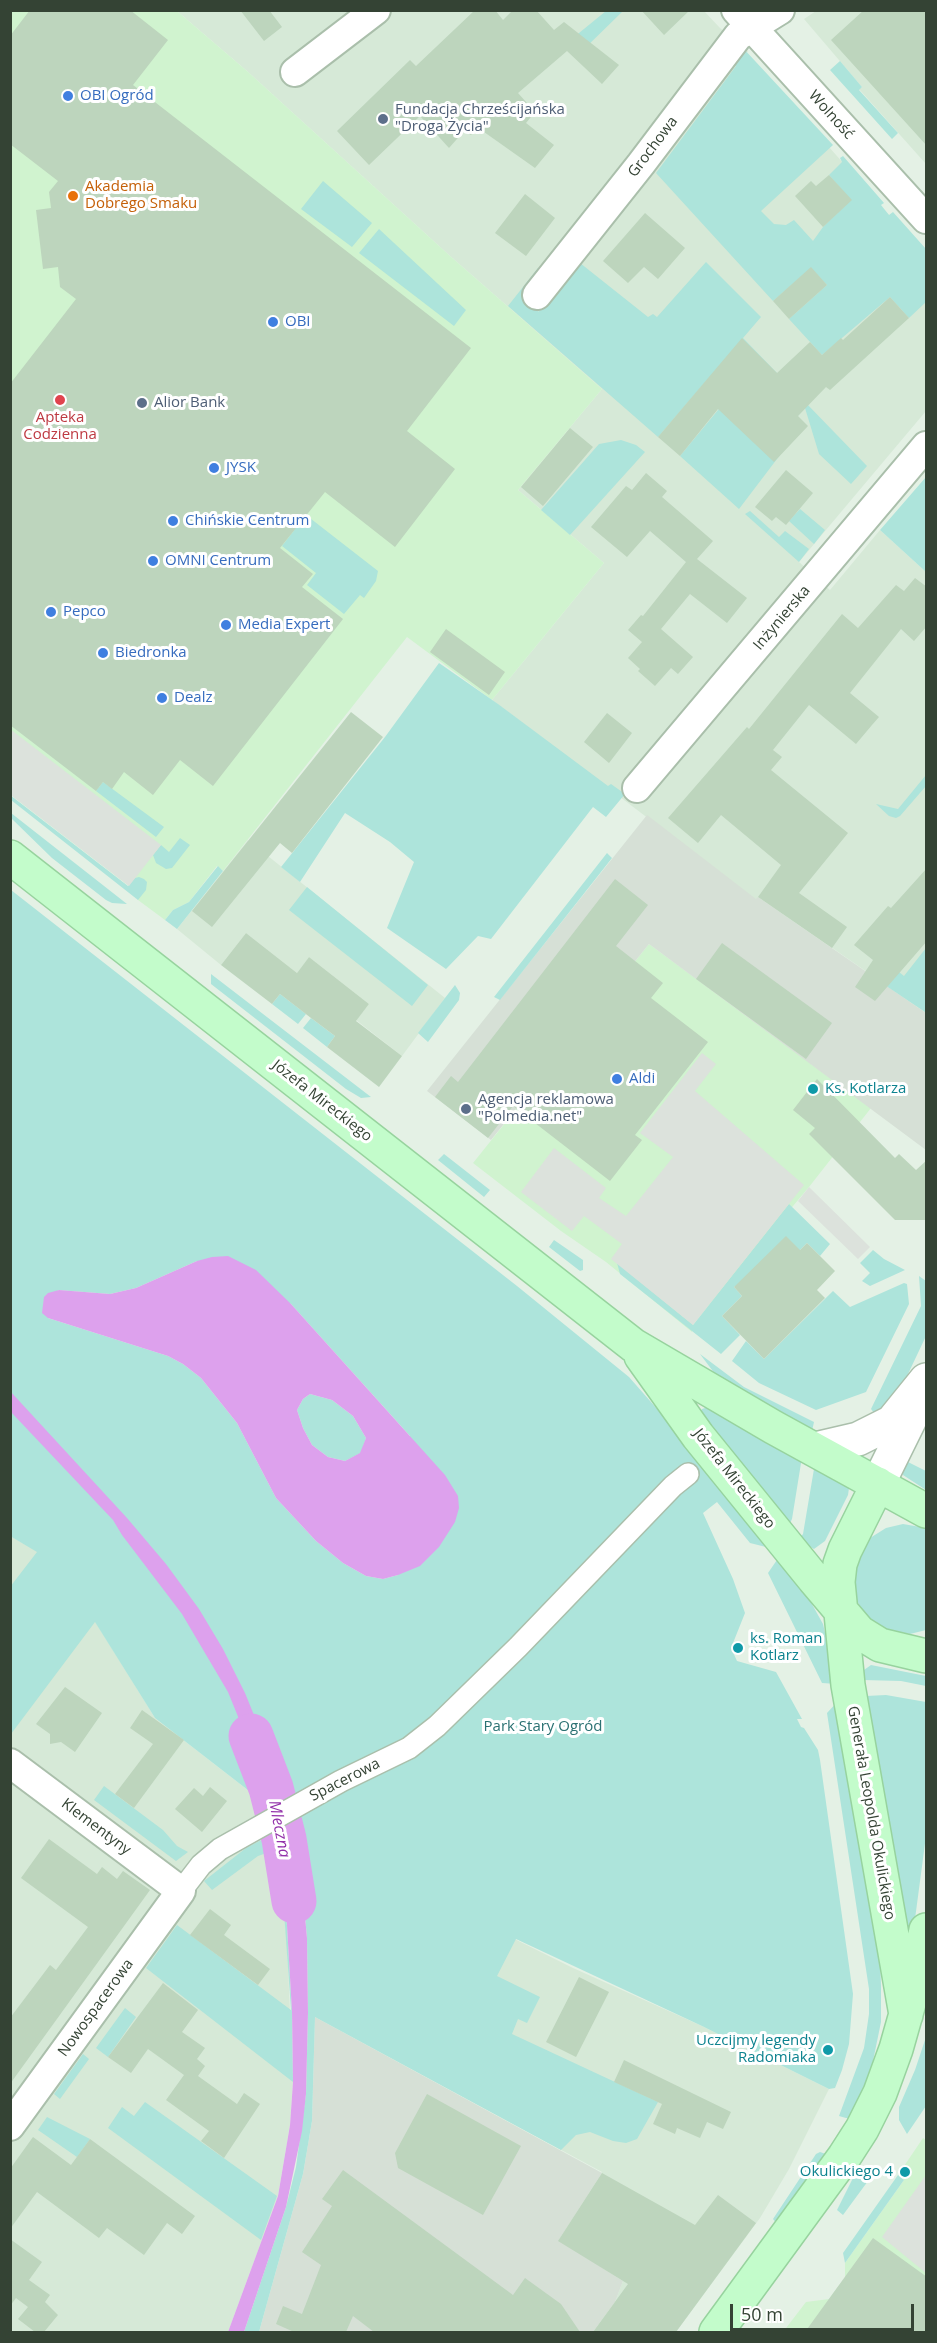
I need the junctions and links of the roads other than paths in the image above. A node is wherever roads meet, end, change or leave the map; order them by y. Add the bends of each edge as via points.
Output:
1 (376, 10) edge
2 (780, 10) edge
3 (743, 19) edge
4 (295, 72) dead end
5 (927, 219) edge
6 (537, 295) dead end
7 (927, 446) edge
8 (637, 788) dead end
9 (10, 857) edge
10 (633, 1345) junction
11 (927, 1380) edge
12 (927, 1387) edge
13 (815, 1449) junction
14 (688, 1474) dead end
15 (878, 1484) junction
16 (927, 1511) edge
17 (840, 1610) junction
18 (927, 1656) edge
19 (10, 1763) edge
20 (181, 1891) junction
21 (927, 1930) edge
22 (906, 2015) junction
23 (10, 2126) edge
24 (716, 2332) edge

1 - 4 street
2 - 3 street, Grochowa
3 - 5 street, Wolność
3 - 6 street, Grochowa via 738,36
7 - 8 street, Inżynierska
9 - 10 main road, Józefa Mireckiego
10 - 13 main road, Józefa Mireckiego
10 - 17 main road, Józefa Mireckiego via 698,1436
11 - 13 street via 892,1422 858,1439
12 - 15 street
13 - 15 main road, Józefa Mireckiego
14 - 20 street, Spacerowa via 437,1726 409,1748 290,1808 220,1849 201,1865
15 - 16 main road, Józefa Mireckiego
15 - 17 main road, Generała Leopolda Okulickiego via 840,1564
17 - 18 main road, Józefa Mireckiego via 868,1639
17 - 22 main road, Generała Leopolda Okulickiego via 848,1685
19 - 20 street, Klementyny
20 - 23 street, Nowospacerowa
21 - 22 main road, Generała Leopolda Okulickiego
22 - 24 main road, Generała Leopolda Okulickiego via 880,2093 862,2129

